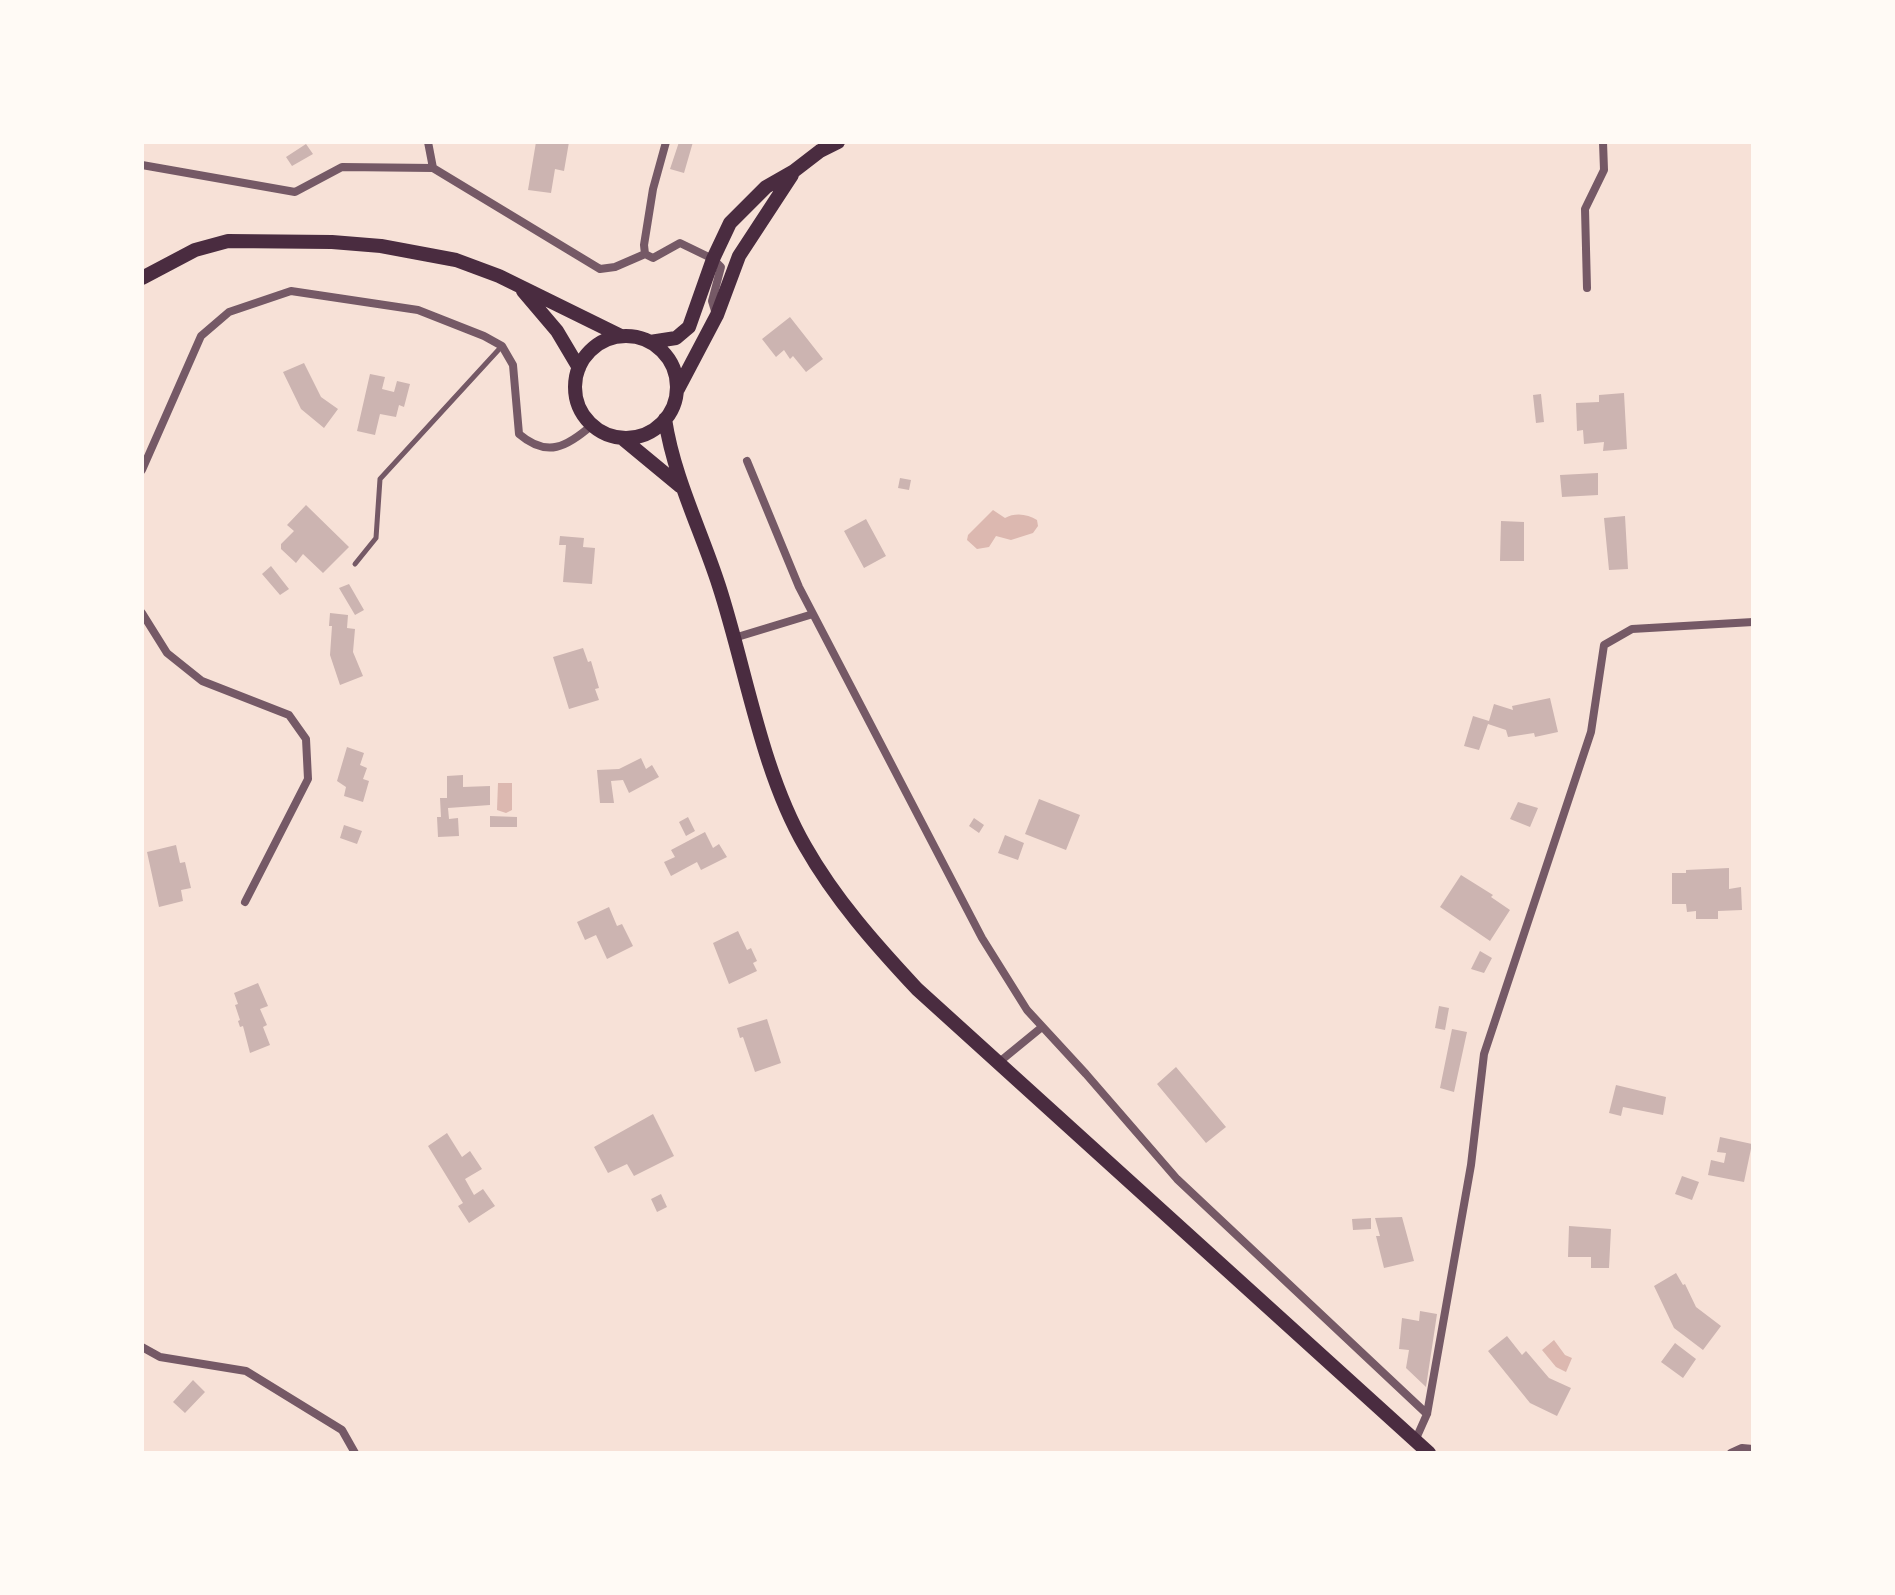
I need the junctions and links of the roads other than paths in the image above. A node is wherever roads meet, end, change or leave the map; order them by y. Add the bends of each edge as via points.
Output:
1 (428, 142) edge
2 (666, 142) edge
3 (838, 142) edge
4 (1603, 142) edge
5 (142, 165) edge
6 (433, 168) junction
7 (794, 171) junction
8 (645, 254) junction
9 (713, 259) junction
10 (142, 278) edge
11 (517, 284) junction
12 (1587, 288) dead end
13 (717, 315) junction
14 (621, 336) junction
15 (650, 342) junction
16 (502, 346) junction
17 (579, 368) junction
18 (677, 392) junction
19 (665, 419) junction
20 (592, 425) junction
21 (622, 438) junction
22 (747, 461) dead end
23 (142, 470) edge
24 (681, 487) junction
25 (355, 564) dead end
26 (142, 613) edge
27 (813, 614) junction
28 (1753, 622) edge
29 (734, 638) junction
30 (245, 902) dead end
31 (1042, 1027) junction
32 (997, 1064) junction
33 (142, 1347) edge
34 (1427, 1414) junction
35 (1415, 1441) junction
36 (1753, 1449) edge
37 (355, 1453) edge
38 (1429, 1453) edge
39 (1731, 1453) edge

1 - 6 street
2 - 8 street via 653,189
3 - 7 main road
4 - 12 street via 1604,170 1585,209
5 - 6 street via 295,192 342,167
6 - 8 street via 600,269
7 - 9 main road via 766,187 730,223
7 - 13 main road via 739,256
8 - 9 street via 653,258 680,243
9 - 13 street via 721,267 712,301
9 - 15 main road via 689,327 676,338
10 - 11 main road via 195,250 228,241 280,241 419,252
11 - 14 main road
11 - 17 main road via 557,331
13 - 18 main road
14 - 15 main road
14 - 17 main road via 595,346
15 - 18 main road via 671,363
16 - 20 street via 513,365 519,434 545,450 563,445
16 - 23 street via 418,310 291,291 229,312 201,336
16 - 25 lane via 380,479 376,538
17 - 20 main road via 576,399
18 - 19 main road
19 - 21 main road via 646,434
19 - 24 main road
20 - 21 main road
21 - 24 main road
22 - 27 street
24 - 29 main road via 706,543
26 - 30 street via 167,653 202,681 289,715 306,739 308,779
27 - 29 street
27 - 31 street via 982,938
28 - 34 street via 1632,629 1604,645 1591,732 1484,1054 1471,1165
29 - 32 main road via 762,738 803,844 866,935
31 - 32 street
31 - 34 street via 1177,1179
32 - 35 main road
33 - 37 street via 160,1357 246,1371 342,1430
34 - 35 street
35 - 38 main road
36 - 39 street

